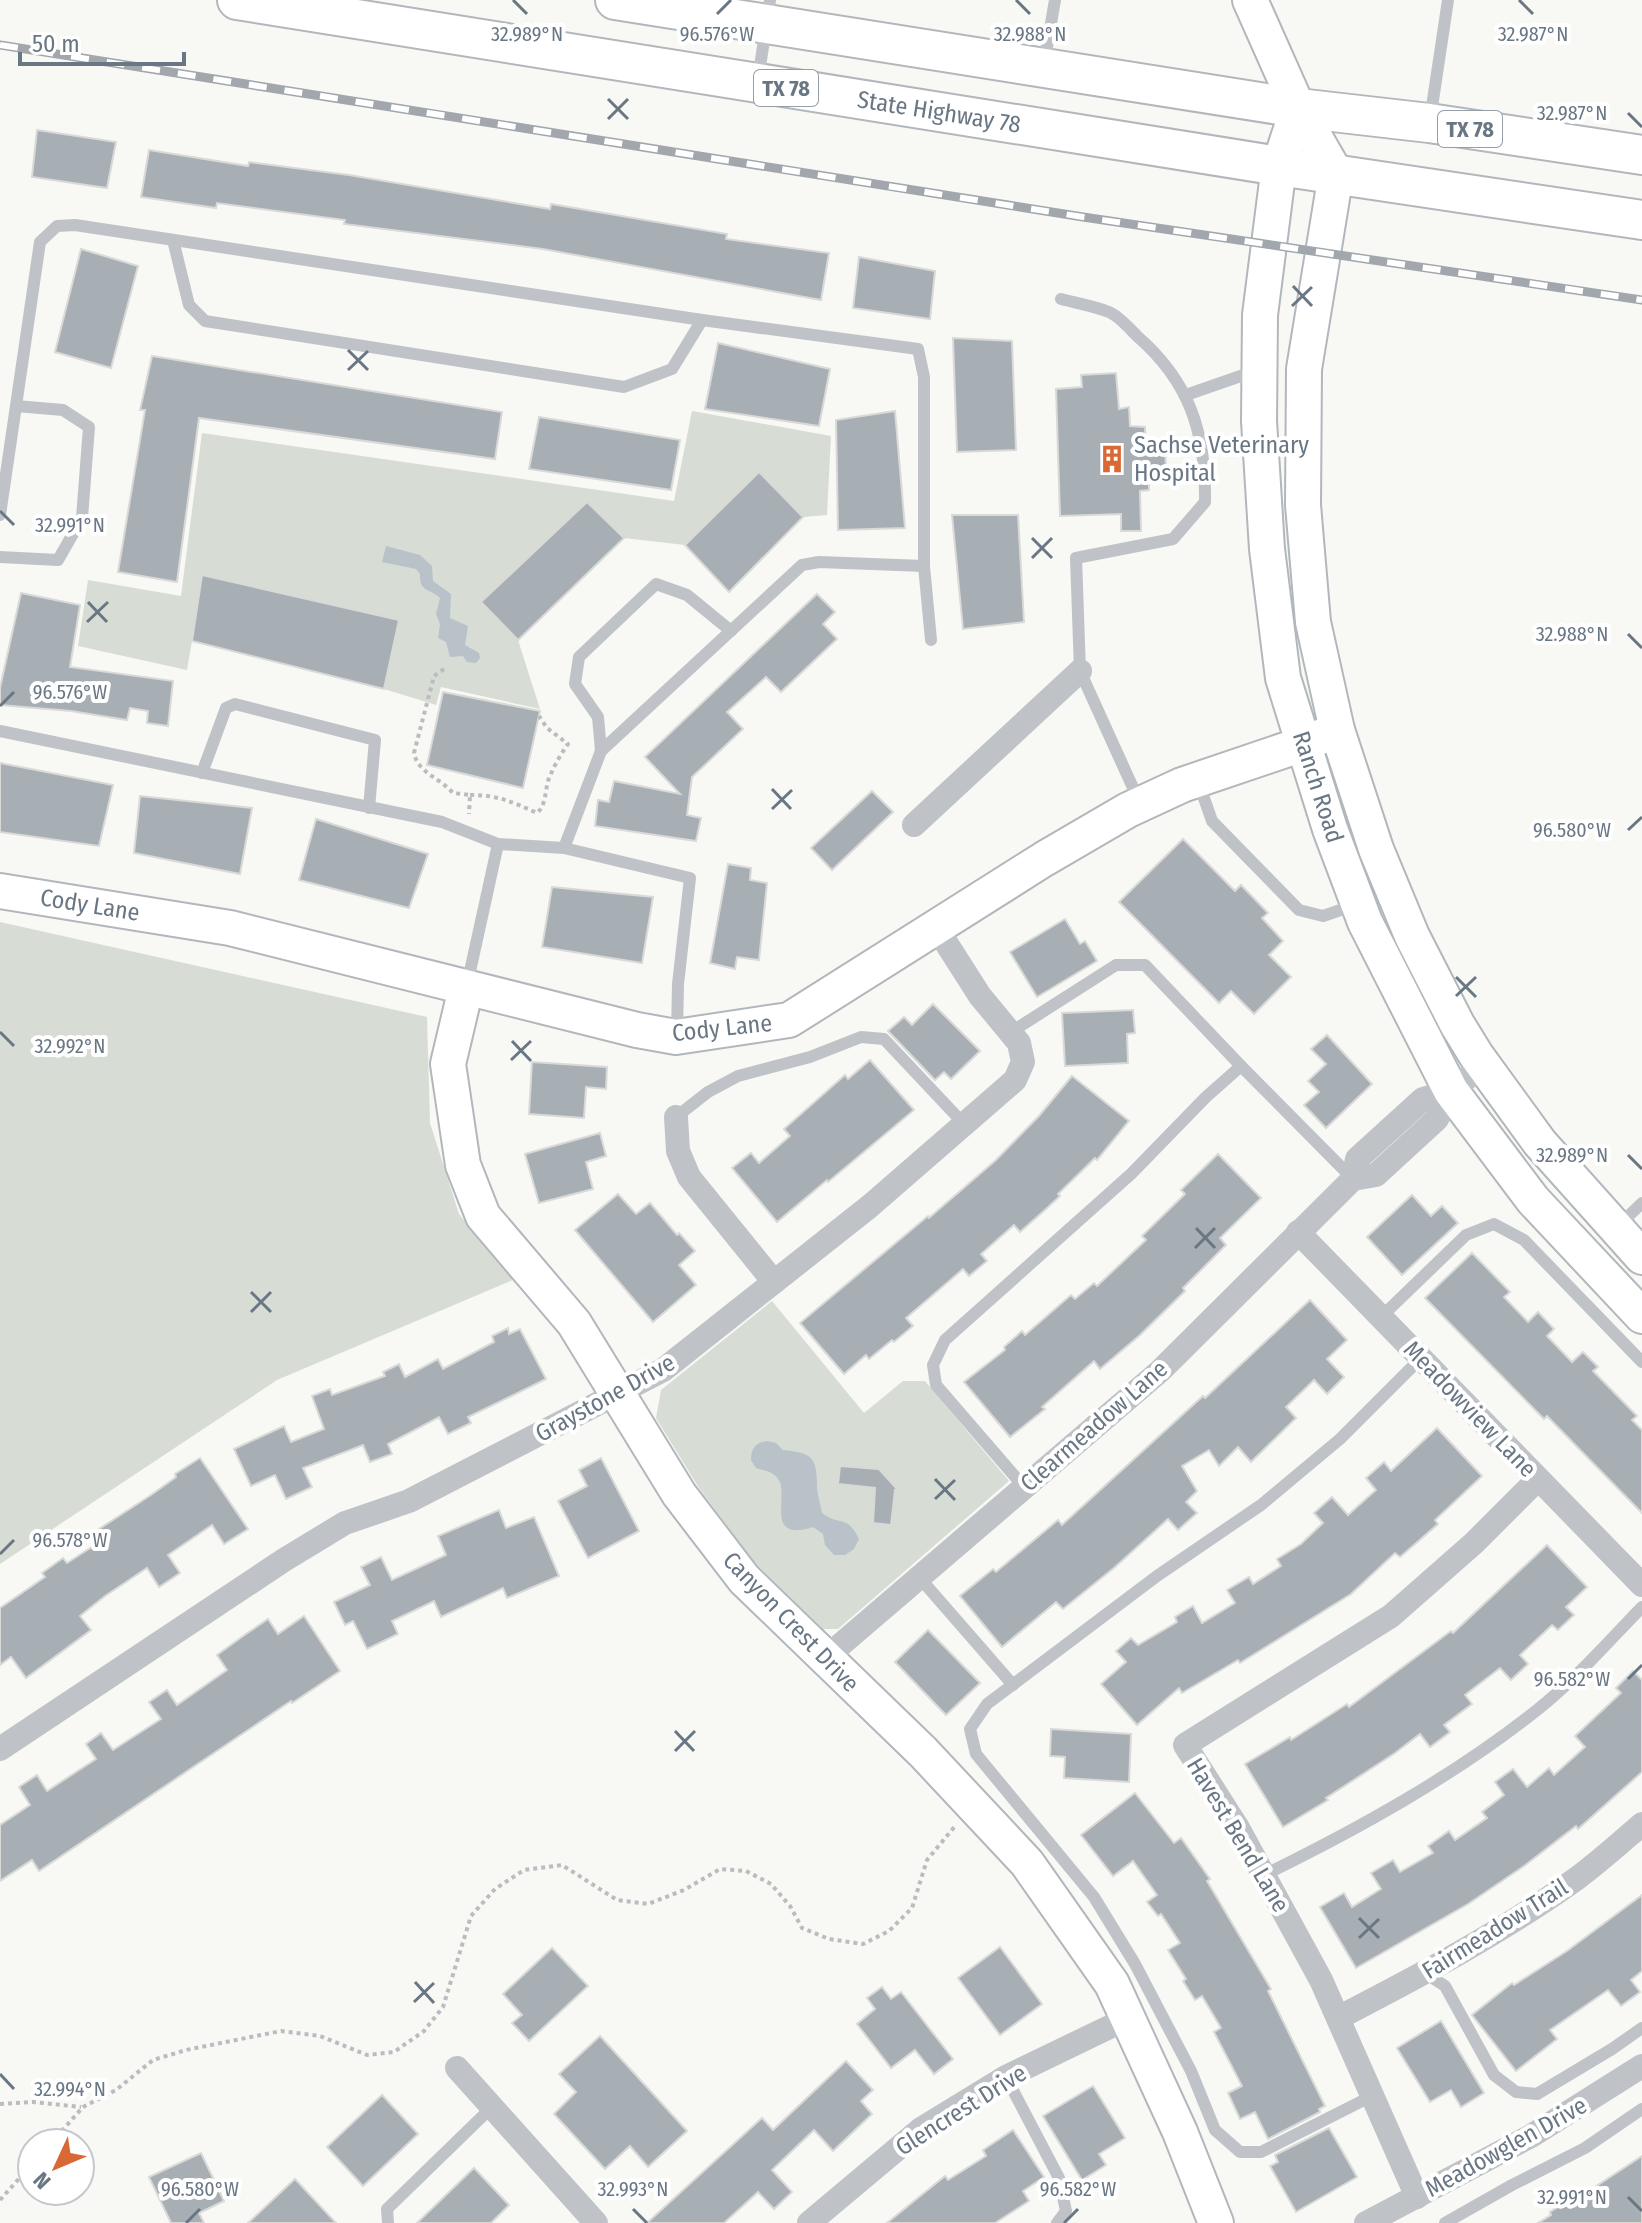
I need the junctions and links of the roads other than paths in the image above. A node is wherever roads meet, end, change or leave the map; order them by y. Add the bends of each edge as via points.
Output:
1 (237, 0) edge
2 (615, 0) edge
3 (1055, 0) edge
4 (1250, 0) edge
5 (1448, 0) edge
6 (768, 12) edge
7 (1043, 68) junction
8 (757, 83) junction
9 (1298, 108) junction
10 (1429, 123) junction
11 (1642, 154) edge
12 (1279, 166) junction
13 (1336, 174) junction
14 (1642, 220) edge
15 (173, 240) junction
16 (1061, 299) dead end
17 (702, 320) junction
18 (1259, 370) junction
19 (1186, 395) junction
20 (16, 406) junction
21 (0, 515) edge
22 (0, 557) edge
23 (924, 566) junction
24 (731, 631) junction
25 (931, 640) dead end
26 (1080, 671) junction
27 (1337, 730) junction
28 (0, 731) edge
29 (1303, 744) junction
30 (601, 751) junction
31 (202, 773) junction
32 (1197, 780) junction
33 (1141, 804) junction
34 (369, 808) junction
35 (914, 825) dead end
36 (498, 844) junction
37 (564, 848) junction
38 (0, 891) edge
39 (1358, 904) junction
40 (936, 927) junction
41 (466, 988) junction
42 (1011, 1032) junction
43 (676, 1037) junction
44 (1483, 1065) junction
45 (1241, 1066) junction
46 (1451, 1091) junction
47 (676, 1117) joint
48 (964, 1124) junction
49 (1353, 1179) junction
50 (1642, 1203) edge
51 (1615, 1230) junction
52 (1298, 1232) junction
53 (1642, 1257) edge
54 (774, 1282) junction
55 (1642, 1316) edge
56 (1380, 1318) junction
57 (1420, 1359) junction
58 (1642, 1362) edge
59 (618, 1394) junction
60 (1538, 1479) junction
61 (1024, 1487) junction
62 (919, 1577) junction
63 (1642, 1585) edge
64 (1642, 1607) edge
65 (824, 1659) junction
66 (1013, 1685) junction
67 (0, 1749) edge
68 (1642, 1824) edge
69 (1264, 1875) junction
70 (1425, 1973) junction
71 (1128, 2018) junction
72 (1338, 2018) junction
73 (1642, 2028) edge
74 (1642, 2066) edge
75 (457, 2068) dead end
76 (1006, 2077) junction
77 (1372, 2096) junction
78 (492, 2107) junction
79 (1642, 2109) edge
80 (1417, 2197) junction
81 (388, 2223) edge
82 (596, 2223) edge
83 (809, 2223) edge
84 (1057, 2223) edge
85 (1216, 2223) edge
86 (1366, 2223) edge
87 (1445, 2223) edge

1 - 8 main road, State Highway 78 / TX 78
2 - 6 main road, TX 78
3 - 7 lane
4 - 9 street
5 - 10 lane
6 - 7 main road, TX 78
6 - 8 lane
7 - 9 main road, TX 78
8 - 12 main road, State Highway 78 / TX 78
9 - 10 main road, TX 78
9 - 12 street, Ranch Road
9 - 13 street
10 - 11 main road, TX 78
12 - 13 main road, State Highway 78 / TX 78
12 - 18 street, Ranch Road via 1260,315
13 - 14 main road, State Highway 78 / TX 78
13 - 27 street, Ranch Road via 1304,369 1303,505 1313,622
15 - 17 lane
15 - 17 lane via 189,305 205,321 624,387 672,369
15 - 20 lane via 75,225 57,226 40,242
16 - 19 lane via 1111,313 1158,354
17 - 23 lane via 918,349 924,377
18 - 19 lane
18 - 29 street, Ranch Road via 1267,549 1283,678
19 - 26 lane via 1198,425 1205,502 1173,539 1076,558
20 - 21 lane
20 - 22 lane via 63,410 89,427 82,518 58,560
23 - 24 lane via 802,565
23 - 25 lane
24 - 30 lane
24 - 30 lane via 687,595 656,584 579,657 575,684 598,717
26 - 33 lane
26 - 35 street
27 - 29 street, Cody Lane
27 - 44 street, Ranch Road via 1376,849 1412,936
28 - 31 lane
29 - 32 street, Cody Lane
29 - 39 street, Ranch Road
30 - 37 lane
31 - 34 lane
31 - 34 lane via 226,708 235,704 375,740
32 - 33 street, Cody Lane
32 - 39 lane via 1212,821 1299,910 1323,916
33 - 40 street, Cody Lane
34 - 36 lane via 442,822
36 - 37 lane
36 - 41 lane
37 - 43 lane via 690,878
38 - 41 street, Cody Lane via 230,928
39 - 46 street, Ranch Road
40 - 42 street, Graystone Drive via 980,996
40 - 43 street, Cody Lane via 789,1020
41 - 43 street, Cody Lane
41 - 59 street, Canyon Crest Drive via 448,1064 463,1165 483,1216 574,1323
42 - 45 lane via 1116,965 1145,965
42 - 48 street, Graystone Drive via 1023,1062 1015,1080
44 - 46 street, Clearmeadow Lane
44 - 51 street, Ranch Road via 1540,1143
45 - 49 lane
45 - 61 lane via 1131,1174 945,1340 933,1365 936,1385
46 - 49 street, Clearmeadow Lane via 1437,1119 1376,1175
46 - 55 street, Ranch Road via 1549,1219
47 - 48 lane via 738,1076 861,1037 884,1039
47 - 54 street via 678,1151 689,1177
48 - 54 street, Graystone Drive
49 - 52 street, Clearmeadow Lane
50 - 51 lane
51 - 53 street, Ranch Road
52 - 56 street, Meadowview Lane
52 - 61 street, Clearmeadow Lane via 1160,1371
54 - 59 street, Graystone Drive via 663,1370
56 - 57 street, Meadowview Lane
56 - 58 lane via 1466,1235 1494,1224 1524,1240
57 - 60 street, Meadowview Lane
57 - 66 lane via 1340,1439 1261,1505
59 - 65 street, Canyon Crest Drive via 679,1494 744,1579
59 - 67 street, Graystone Drive via 409,1501 345,1523
60 - 63 street, Meadowview Lane
60 - 69 street, Havest Bend Lane via 1391,1616 1185,1745
61 - 62 street, Clearmeadow Lane
62 - 65 street, Clearmeadow Lane
62 - 66 lane
64 - 69 lane via 1537,1710 1399,1802
65 - 71 street, Canyon Crest Drive via 923,1752 1027,1863 1112,1984
66 - 77 lane via 987,1704 970,1729 976,1754 1094,1897 1184,2057 1215,2130 1240,2152 1261,2152
68 - 70 street, Fairmeadow Trail via 1578,1878
69 - 72 street, Havest Bend Lane
70 - 72 street, Fairmeadow Trail
70 - 73 lane via 1445,1986 1494,2075 1516,2092 1537,2094
71 - 76 street, Glencrest Drive
71 - 85 street, Canyon Crest Drive
72 - 77 street, Havest Bend Lane
74 - 80 street, Meadowglen Drive via 1531,2136
75 - 78 street
76 - 83 street, Glencrest Drive via 921,2129
76 - 84 lane via 1059,2178 1066,2211
77 - 80 street, Havest Bend Lane
78 - 81 lane via 387,2209
78 - 82 street
79 - 87 lane via 1585,2148
80 - 86 street, Meadowglen Drive

